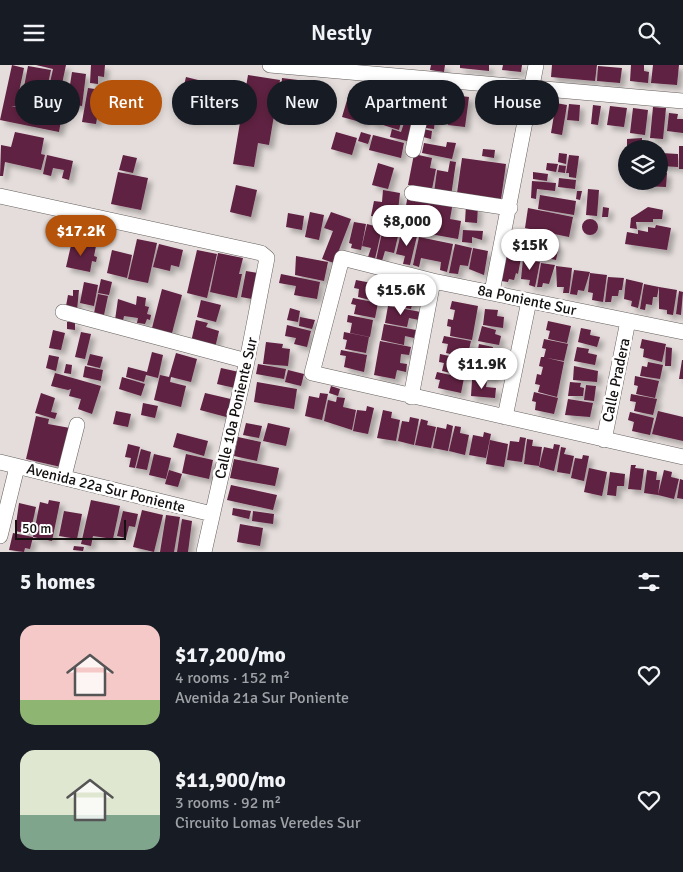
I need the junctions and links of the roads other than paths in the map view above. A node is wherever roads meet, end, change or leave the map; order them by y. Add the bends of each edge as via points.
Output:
1 (270, 65) edge
2 (536, 65) edge
3 (387, 71) edge
4 (429, 79) junction
5 (533, 80) edge
6 (475, 84) edge
7 (559, 91) edge
8 (683, 101) edge
9 (525, 125) edge
10 (413, 151) dead end
11 (412, 193) dead end
12 (0, 196) edge
13 (510, 208) junction
14 (433, 281) junction
15 (492, 292) junction
16 (529, 301) junction
17 (63, 312) dead end
18 (628, 321) junction
19 (683, 332) edge
20 (247, 361) junction
21 (411, 397) junction
22 (505, 417) junction
23 (77, 425) dead end
24 (604, 440) junction
25 (683, 457) edge
26 (0, 462) edge
27 (17, 467) junction
28 (64, 477) junction
29 (212, 514) junction
30 (0, 536) edge
31 (204, 552) edge

1 - 3 street
2 - 5 street
3 - 4 street
4 - 6 street
4 - 10 street
7 - 8 street
9 - 13 street
11 - 13 street
12 - 20 street, Calle 10a Poniente Sur via 261,253 267,258 267,264
13 - 15 street
14 - 15 street, 8a Poniente Sur
14 - 21 street
14 - 21 street, 8a Poniente Sur via 342,258 312,373
15 - 16 street, 8a Poniente Sur
16 - 18 street, 8a Poniente Sur
16 - 22 street
17 - 20 street
18 - 19 street, 8a Poniente Sur
18 - 24 street, Calle Pradera
20 - 29 street, Calle 10a Poniente Sur
21 - 22 street
22 - 24 street
23 - 28 street
24 - 25 street
26 - 27 street, Avenida 22a Sur Poniente
27 - 28 street, Avenida 22a Sur Poniente
27 - 30 street
28 - 29 street, Avenida 22a Sur Poniente
29 - 31 street, Calle 10a Poniente Sur

